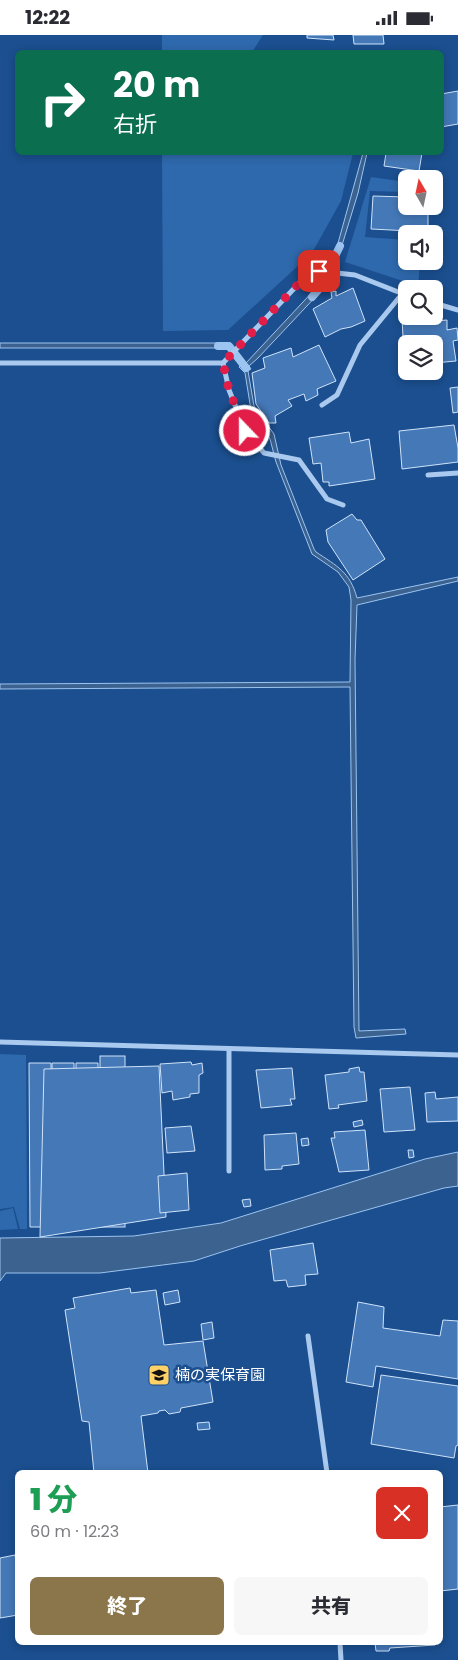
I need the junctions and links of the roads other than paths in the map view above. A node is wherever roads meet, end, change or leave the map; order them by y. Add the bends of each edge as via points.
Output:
1 (398, 293) edge
2 (398, 302) edge
3 (443, 306) edge
4 (458, 310) edge
5 (0, 363) edge
6 (223, 363) junction
7 (322, 405) dead end
8 (458, 473) edge
9 (428, 475) dead end
10 (343, 505) dead end
11 (0, 1042) edge
12 (229, 1049) junction
13 (458, 1055) edge
14 (229, 1171) dead end
15 (308, 1336) dead end
16 (327, 1470) edge
17 (340, 1645) edge
18 (341, 1660) edge

1 - 6 street via 355,275 319,271 306,276
2 - 7 street via 360,345 337,395
3 - 4 street
5 - 6 street
6 - 10 street via 229,390 245,431 264,453 299,459 327,499
8 - 9 street
11 - 12 street
12 - 13 street
12 - 14 street
15 - 16 street
17 - 18 street

